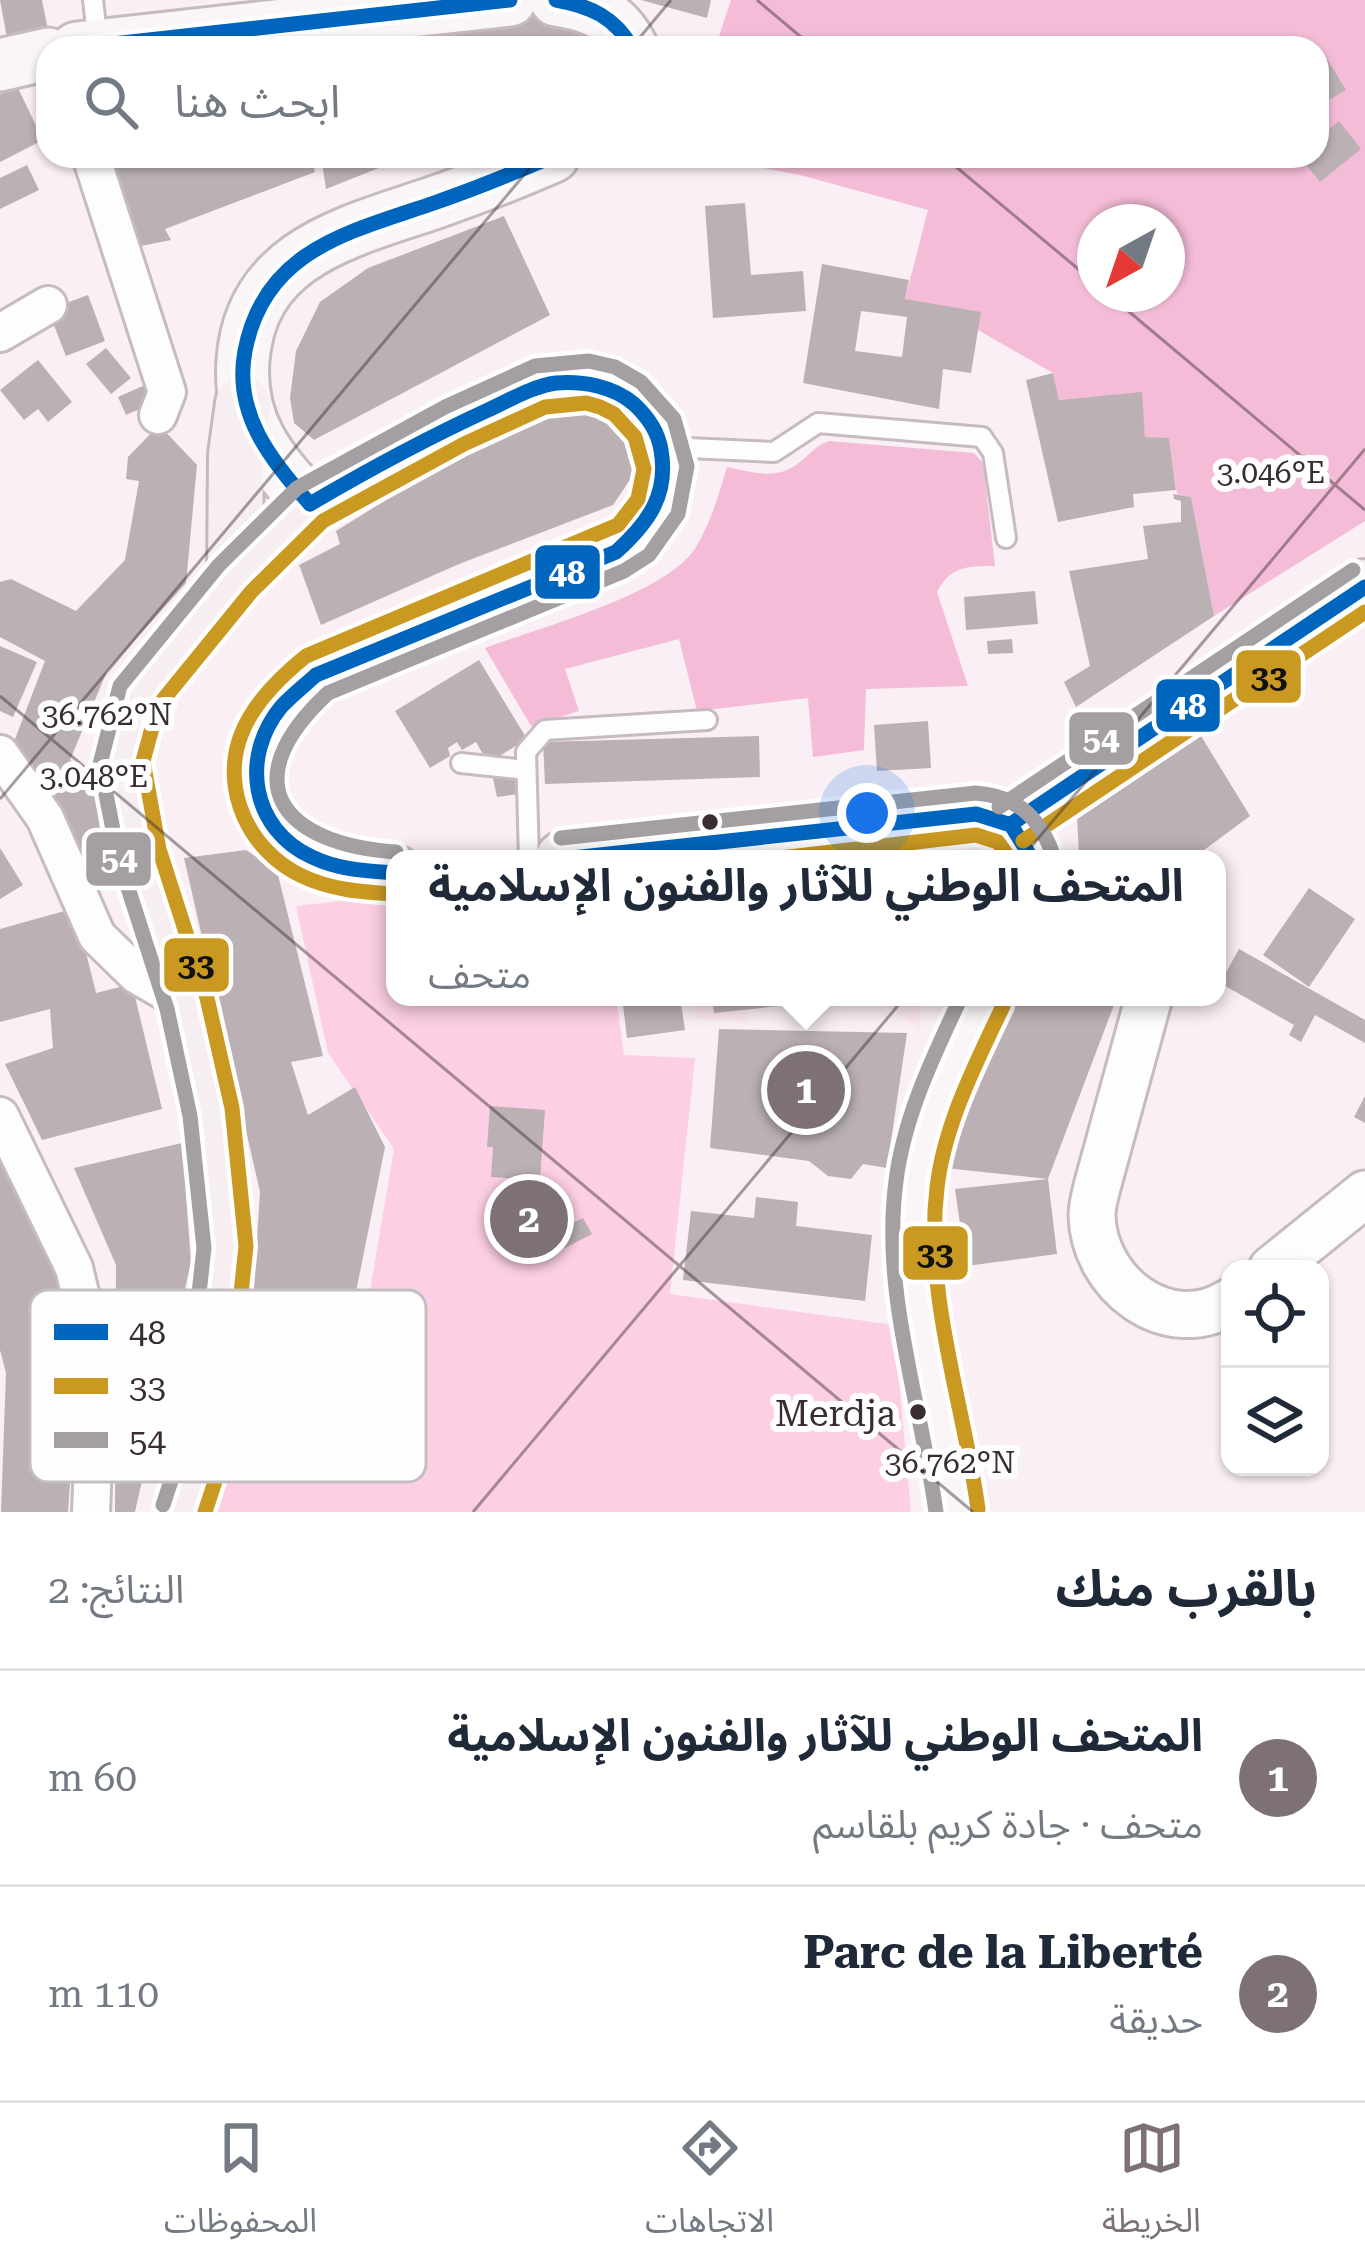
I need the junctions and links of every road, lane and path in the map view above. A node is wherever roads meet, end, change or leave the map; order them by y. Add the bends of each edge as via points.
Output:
1 (510, 0) edge
2 (556, 0) edge
3 (89, 31) edge
4 (626, 36) edge
5 (36, 57) edge
6 (0, 65) edge
7 (96, 168) edge
8 (523, 168) edge
9 (48, 305) dead end
10 (0, 333) edge
11 (243, 404) junction
12 (158, 415) dead end
13 (662, 447) junction
14 (310, 504) junction
15 (1006, 538) dead end
16 (235, 578) junction
17 (1365, 587) edge
18 (706, 720) dead end
19 (0, 754) edge
20 (461, 763) dead end
21 (526, 770) junction
22 (936, 840) edge
23 (1022, 842) edge
24 (742, 844) junction
25 (529, 850) edge
26 (670, 850) edge
27 (784, 850) edge
28 (386, 872) edge
29 (187, 1004) junction
30 (954, 1006) edge
31 (980, 1006) edge
32 (1147, 1006) edge
33 (958, 1051) junction
34 (0, 1115) edge
35 (1365, 1194) edge
36 (1283, 1260) edge
37 (79, 1290) edge
38 (220, 1290) edge
39 (1221, 1306) edge
40 (92, 1482) edge
41 (192, 1482) edge
42 (91, 1512) edge
43 (183, 1512) edge
44 (957, 1512) edge

1 - 3 main road
2 - 4 main road via 603,11
5 - 6 main road
7 - 12 street via 166,392
8 - 11 main road via 308,250 253,312 244,335
9 - 10 street
11 - 14 main road via 277,466
11 - 16 main road
13 - 14 main road via 627,397 588,382 540,386
13 - 15 lane via 774,452 818,423 982,437 993,453
13 - 28 main road via 658,508 633,541 316,675 275,713 253,778 272,827 320,864
14 - 16 main road
16 - 29 main road via 139,695 121,760 139,854
17 - 23 main road
18 - 21 lane via 545,730 526,752
19 - 29 street via 45,818 97,936 137,975
20 - 21 lane
21 - 25 lane
22 - 23 main road via 980,813
22 - 24 main road
24 - 26 main road
24 - 27 main road
29 - 38 main road via 211,1113 225,1248
30 - 33 main road
31 - 33 main road
32 - 39 street via 1092,1216 1126,1292 1150,1308 1197,1315
33 - 44 main road via 916,1183 914,1251
34 - 37 street
35 - 36 street
40 - 42 street
41 - 43 main road

